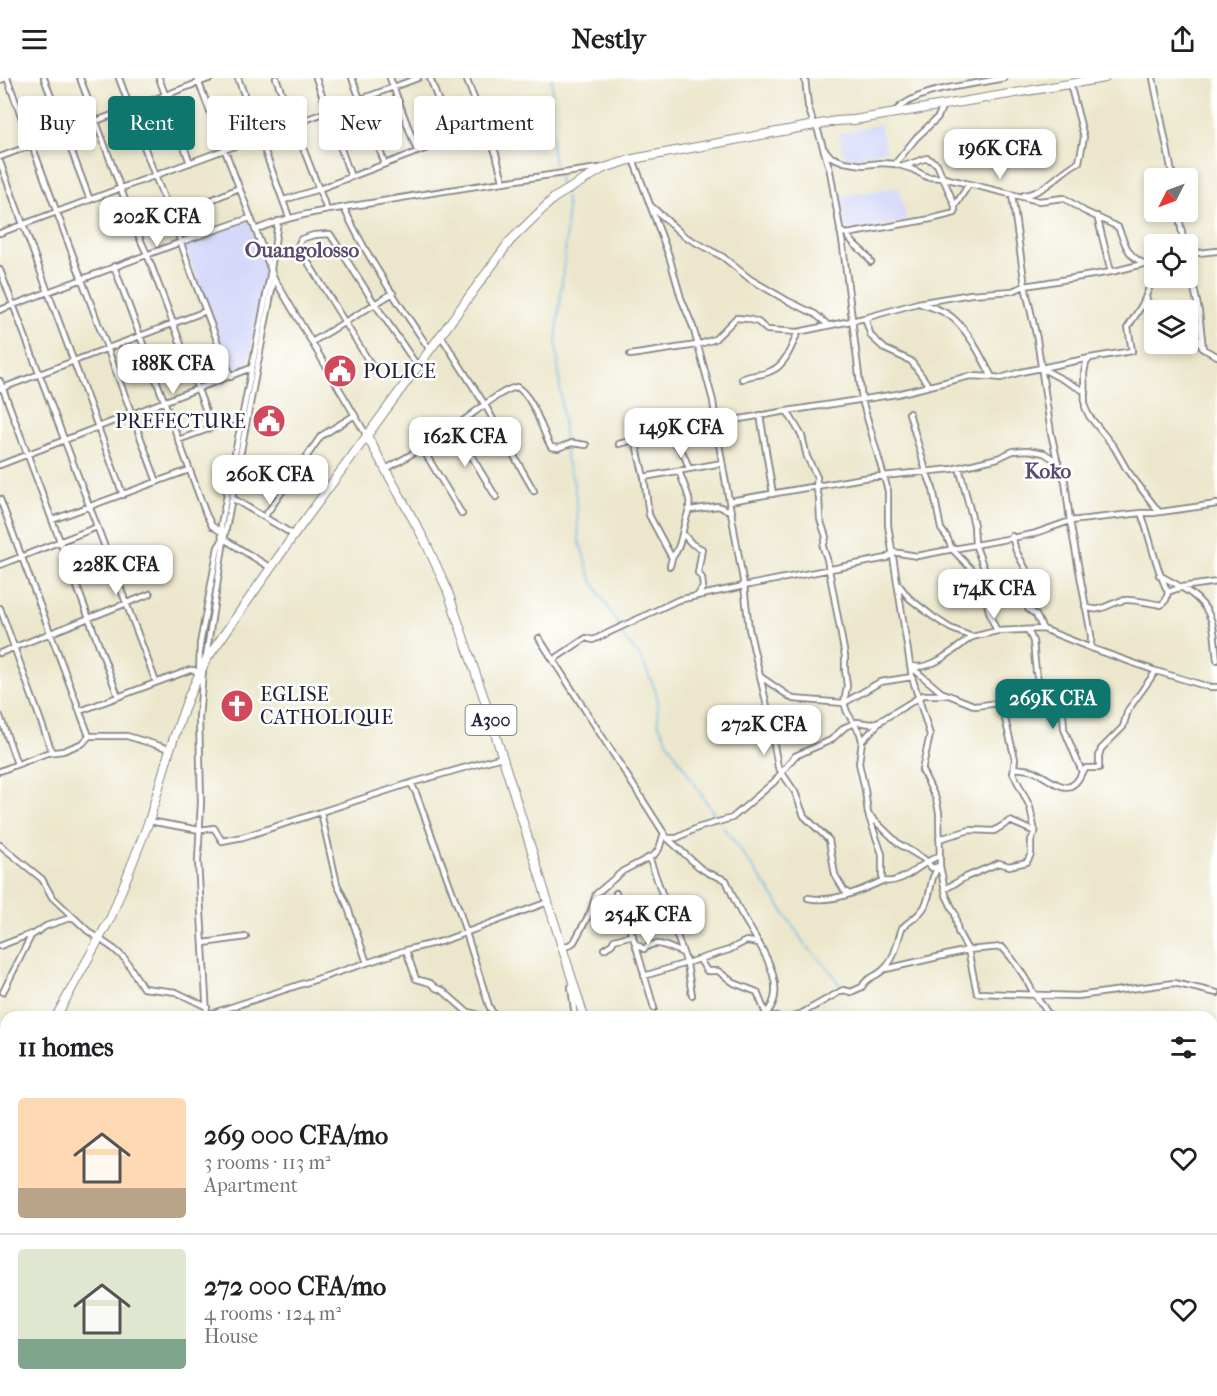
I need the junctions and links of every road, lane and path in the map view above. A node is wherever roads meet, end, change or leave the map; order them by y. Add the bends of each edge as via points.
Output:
1 (7, 78) edge
2 (44, 78) edge
3 (80, 78) edge
4 (118, 78) edge
5 (159, 78) edge
6 (211, 78) edge
7 (238, 78) edge
8 (276, 78) edge
9 (316, 78) edge
10 (352, 78) edge
11 (390, 78) edge
12 (418, 78) edge
13 (430, 78) edge
14 (466, 78) edge
15 (805, 78) edge
16 (1004, 78) edge
17 (1105, 78) edge
18 (1153, 78) edge
19 (0, 80) edge
20 (980, 80) edge
21 (197, 81) edge
22 (1070, 84) junction
23 (393, 87) junction
24 (51, 96) edge
25 (87, 96) edge
26 (124, 96) edge
27 (165, 96) joint
28 (245, 96) edge
29 (283, 96) edge
30 (322, 96) edge
31 (359, 96) edge
32 (368, 96) edge
33 (437, 96) edge
34 (473, 96) edge
35 (944, 105) junction
36 (18, 107) edge
37 (207, 107) edge
38 (893, 113) junction
39 (108, 117) edge
40 (96, 121) joint
41 (815, 125) junction
42 (823, 148) junction
43 (21, 150) edge
44 (35, 150) edge
45 (71, 150) edge
46 (145, 150) edge
47 (185, 150) edge
48 (224, 150) joint
49 (265, 150) edge
50 (304, 150) edge
51 (341, 150) edge
52 (380, 150) edge
53 (422, 150) edge
54 (493, 150) edge
55 (417, 152) junction
56 (0, 157) edge
57 (633, 159) junction
58 (0, 162) edge
59 (190, 163) junction
60 (385, 164) junction
61 (896, 164) junction
62 (903, 166) junction
63 (604, 168) junction
64 (1171, 168) edge
65 (155, 176) junction
66 (351, 177) junction
67 (942, 178) junction
68 (503, 181) junction
69 (969, 184) junction
70 (122, 188) junction
71 (239, 188) junction
72 (320, 189) junction
73 (1012, 195) junction
74 (1021, 196) junction
75 (90, 200) junction
76 (284, 200) junction
77 (650, 205) junction
78 (955, 206) junction
79 (344, 208) junction
80 (327, 210) junction
81 (58, 212) junction
82 (1097, 216) junction
83 (172, 217) junction
84 (290, 217) junction
85 (250, 218) junction
86 (278, 221) junction
87 (23, 224) junction
88 (255, 230) junction
89 (840, 231) junction
90 (0, 232) edge
91 (847, 234) junction
92 (181, 242) junction
93 (1217, 251) edge
94 (147, 254) junction
95 (1198, 254) edge
96 (871, 262) dead end
97 (1144, 263) edge
98 (1144, 263) edge
99 (114, 266) junction
100 (0, 270) edge
101 (271, 270) junction
102 (1111, 272) junction
103 (274, 278) junction
104 (81, 279) junction
105 (1025, 286) junction
106 (1149, 288) edge
107 (1194, 288) edge
108 (48, 292) junction
109 (393, 293) junction
110 (1146, 296) junction
111 (1147, 300) edge
112 (918, 303) junction
113 (375, 304) junction
114 (13, 305) junction
115 (0, 310) edge
116 (206, 311) junction
117 (865, 318) junction
118 (346, 321) junction
119 (854, 321) junction
120 (174, 323) junction
121 (827, 324) junction
122 (798, 332) junction
123 (140, 336) junction
124 (441, 336) junction
125 (1198, 340) edge
126 (312, 342) junction
127 (697, 345) junction
128 (107, 348) junction
129 (1203, 349) junction
130 (430, 350) junction
131 (630, 355) dead end
132 (1217, 356) edge
133 (1090, 358) junction
134 (72, 361) junction
135 (418, 367) junction
136 (251, 368) junction
137 (373, 368) dead end
138 (1041, 368) junction
139 (38, 373) junction
140 (231, 377) junction
141 (992, 377) junction
142 (742, 379) dead end
143 (0, 381) edge
144 (929, 386) junction
145 (1, 388) edge
146 (198, 388) junction
147 (1086, 392) junction
148 (862, 400) junction
149 (164, 402) junction
150 (486, 405) junction
151 (787, 411) junction
152 (909, 413) dead end
153 (132, 414) junction
154 (355, 415) junction
155 (760, 415) junction
156 (248, 416) junction
157 (241, 418) junction
158 (716, 422) junction
159 (212, 427) junction
160 (454, 427) junction
161 (97, 428) junction
162 (367, 436) junction
163 (663, 436) junction
164 (65, 440) junction
165 (178, 440) junction
166 (635, 440) junction
167 (619, 444) dead end
168 (586, 445) dead end
169 (422, 448) junction
170 (27, 454) junction
171 (1058, 462) junction
172 (722, 463) junction
173 (0, 465) edge
174 (959, 467) junction
175 (386, 469) junction
176 (689, 469) junction
177 (189, 470) junction
178 (679, 471) junction
179 (926, 471) junction
180 (885, 476) junction
181 (644, 477) junction
182 (157, 482) junction
183 (816, 487) junction
184 (534, 491) dead end
185 (773, 494) junction
186 (123, 495) junction
187 (495, 497) dead end
188 (232, 498) junction
189 (0, 499) edge
190 (730, 501) junction
191 (1217, 504) edge
192 (89, 507) junction
193 (690, 510) junction
194 (732, 512) junction
195 (1160, 512) junction
196 (1141, 513) junction
197 (462, 514) dead end
198 (265, 516) junction
199 (52, 520) junction
200 (1070, 521) junction
201 (97, 526) junction
202 (223, 535) junction
203 (294, 535) junction
204 (684, 535) junction
205 (1012, 536) junction
206 (60, 542) junction
207 (975, 544) junction
208 (952, 549) junction
209 (893, 552) junction
210 (22, 557) junction
211 (672, 558) junction
212 (0, 565) edge
213 (670, 566) dead end
214 (271, 568) junction
215 (828, 570) junction
216 (1159, 575) junction
217 (1217, 582) edge
218 (985, 583) junction
219 (898, 584) junction
220 (744, 586) junction
221 (1182, 587) junction
222 (1168, 591) junction
223 (150, 594) dead end
224 (698, 595) junction
225 (127, 604) junction
226 (1085, 606) junction
227 (0, 608) edge
228 (89, 618) junction
229 (1028, 630) junction
230 (1043, 630) junction
231 (997, 631) junction
232 (50, 632) junction
233 (539, 638) dead end
234 (972, 638) junction
235 (14, 648) junction
236 (1091, 648) junction
237 (0, 653) edge
238 (553, 660) junction
239 (1217, 660) edge
240 (205, 663) junction
241 (910, 666) junction
242 (1156, 671) junction
243 (199, 674) junction
244 (761, 677) junction
245 (912, 677) junction
246 (156, 682) junction
247 (1217, 687) edge
248 (949, 695) junction
249 (117, 696) junction
250 (1048, 696) junction
251 (919, 698) junction
252 (1001, 702) junction
253 (844, 703) junction
254 (80, 711) junction
255 (0, 716) edge
256 (882, 720) junction
257 (854, 724) junction
258 (89, 736) junction
259 (862, 741) junction
260 (170, 749) junction
261 (52, 752) junction
262 (502, 757) junction
263 (17, 765) junction
264 (1014, 768) junction
265 (0, 771) edge
266 (1082, 772) junction
267 (782, 775) junction
268 (411, 783) junction
269 (321, 813) junction
270 (868, 814) junction
271 (149, 821) junction
272 (200, 830) junction
273 (1035, 832) junction
274 (665, 836) junction
275 (939, 839) junction
276 (0, 845) edge
277 (939, 856) junction
278 (649, 857) junction
279 (927, 863) junction
280 (940, 866) junction
281 (882, 881) junction
282 (945, 889) junction
283 (616, 892) dead end
284 (849, 894) junction
285 (808, 898) dead end
286 (548, 902) junction
287 (73, 917) junction
288 (467, 932) junction
289 (34, 933) junction
290 (633, 936) junction
291 (246, 937) dead end
292 (99, 940) junction
293 (635, 943) junction
294 (759, 943) junction
295 (204, 944) junction
296 (0, 946) edge
297 (564, 948) junction
298 (603, 949) dead end
299 (406, 950) junction
300 (968, 950) junction
301 (683, 952) junction
302 (700, 960) junction
303 (367, 963) junction
304 (687, 964) junction
305 (885, 969) junction
306 (644, 976) junction
307 (573, 978) junction
308 (3, 992) dead end
309 (1217, 993) edge
310 (693, 995) dead end
311 (1035, 996) junction
312 (207, 1007) junction
313 (654, 1008) dead end
314 (59, 1011) edge
315 (207, 1011) edge
316 (222, 1011) edge
317 (466, 1011) edge
318 (492, 1011) edge
319 (574, 1011) edge
320 (582, 1011) edge
321 (763, 1011) edge
322 (767, 1011) edge
323 (806, 1011) edge
324 (1046, 1011) edge

1 - 19 street
1 - 36 street
2 - 24 street
3 - 25 street
4 - 26 street
5 - 27 street
6 - 21 street
7 - 28 street
8 - 29 street
9 - 30 street
10 - 31 street
11 - 23 street
12 - 23 street
13 - 33 street
14 - 34 street
15 - 41 street
16 - 20 street
17 - 22 highway
18 - 64 street
20 - 38 street via 916,96
21 - 27 street
21 - 37 street
22 - 35 highway
22 - 74 street via 1084,137 1079,162 1053,182
23 - 32 street
23 - 55 street
35 - 38 highway
35 - 61 street
38 - 41 highway
39 - 40 street
40 - 70 street
41 - 42 street
41 - 57 highway
42 - 61 street via 831,157 844,162
42 - 89 street
43 - 56 street
44 - 81 street
45 - 75 street
46 - 65 street
47 - 59 street
48 - 59 street
48 - 71 street
49 - 76 street
50 - 72 street
51 - 66 street
52 - 60 street
53 - 55 street
54 - 68 street
55 - 60 street
57 - 63 highway
57 - 77 street
58 - 87 street
59 - 65 street
60 - 66 street
61 - 62 street
62 - 67 street via 927,177
62 - 67 street via 927,158 937,164
63 - 68 street
63 - 124 highway via 554,198 516,234
65 - 70 street
65 - 83 street
66 - 72 street
67 - 69 street
67 - 78 street
68 - 79 street
69 - 73 street
69 - 78 street
70 - 75 street
70 - 94 street
71 - 83 street
71 - 85 street
72 - 76 street
72 - 80 street
73 - 74 street
73 - 105 street
74 - 82 street via 1039,201 1064,198
75 - 81 street
76 - 84 street
77 - 121 street via 684,236 723,256 750,279
77 - 127 street
78 - 91 street via 955,213 940,218
79 - 80 street
79 - 109 street via 364,249
80 - 84 street
81 - 87 street
81 - 104 street
82 - 97 street via 1118,227 1129,252
82 - 102 street
83 - 92 street
84 - 86 street
85 - 88 street
85 - 92 street
86 - 88 street
86 - 101 street
87 - 90 street
87 - 108 street
88 - 101 street
89 - 91 street
89 - 119 street
91 - 96 street
92 - 94 street
92 - 116 street
93 - 95 street
94 - 99 street
94 - 120 street
98 - 102 street
99 - 104 street
99 - 123 street
100 - 114 street
101 - 103 street
101 - 136 street
102 - 105 street
103 - 126 street
103 - 156 street
104 - 108 street
104 - 128 street
105 - 112 street
105 - 138 street
106 - 110 street
107 - 129 street
108 - 114 street
108 - 134 street
109 - 113 street
109 - 130 street
110 - 111 street
110 - 133 street via 1128,327 1132,351
112 - 117 street
112 - 141 street via 955,319
113 - 118 street
113 - 118 street via 330,234 301,239 298,246
113 - 135 street
114 - 115 street
114 - 139 street
116 - 120 street
116 - 140 street
117 - 119 street
117 - 144 street via 871,336 885,349 911,361
118 - 126 street
118 - 137 street
119 - 121 street
119 - 148 street
120 - 123 street
120 - 146 street
121 - 122 street
122 - 127 street via 767,330 758,322 736,318 715,339
122 - 142 street via 782,364 770,372
123 - 128 street
123 - 149 street
124 - 130 highway
124 - 150 street
125 - 129 street
126 - 154 street
127 - 131 street
127 - 158 street
128 - 134 street
128 - 153 street
129 - 132 street
130 - 135 highway
133 - 138 street
133 - 147 street via 1084,373
134 - 139 street
134 - 161 street
135 - 162 highway
136 - 140 street
136 - 157 street
138 - 141 street
138 - 147 street
138 - 171 street
139 - 145 street
139 - 164 street
140 - 146 street
141 - 144 street via 970,376
143 - 145 street
144 - 148 street
145 - 170 street
146 - 149 street
146 - 159 street
147 - 195 street via 1089,417
148 - 151 street
148 - 180 street
149 - 153 street
149 - 165 street
150 - 160 street
150 - 168 street via 517,387 551,447
150 - 184 street
151 - 155 street
151 - 183 street via 802,436 817,477
152 - 179 street
153 - 161 street
153 - 182 street
154 - 162 street
154 - 198 street via 321,436
155 - 158 street
155 - 185 street
156 - 157 street
156 - 188 street
157 - 159 street
157 - 202 street
158 - 163 street
158 - 172 street
159 - 165 street
160 - 169 street
160 - 187 street
161 - 164 street
161 - 186 street
162 - 175 highway, A300
162 - 203 highway
163 - 166 street
163 - 176 street via 683,450
164 - 170 street
164 - 192 street
165 - 177 street
166 - 167 street
166 - 181 street
169 - 175 street
169 - 197 street
170 - 173 street
170 - 199 street
171 - 174 street via 1044,453 1028,450
171 - 200 street via 1065,481
172 - 176 street
172 - 190 street
174 - 179 street
174 - 207 street
175 - 262 highway, A300 via 447,589
176 - 178 street
177 - 182 street
177 - 202 street via 209,522
178 - 181 street
178 - 193 street
179 - 180 street
179 - 208 street via 941,530
180 - 183 street
180 - 209 street
181 - 211 street via 651,523
182 - 186 street
183 - 185 street
183 - 215 street
185 - 190 street
186 - 192 street
188 - 198 street
188 - 202 street
189 - 210 street
190 - 194 street
191 - 195 street
192 - 199 street
192 - 201 street
193 - 194 street via 718,506
193 - 204 street
194 - 220 street
195 - 196 street
196 - 200 street
196 - 216 street
198 - 203 street
199 - 206 street
200 - 205 street via 1033,534
200 - 226 street
201 - 206 street
201 - 225 street
202 - 214 street
202 - 240 street
202 - 243 street via 200,644
203 - 214 highway
204 - 211 street
204 - 224 street via 702,549 698,573 703,587
205 - 207 street
205 - 230 street via 1034,584 1028,609 1036,615
206 - 210 street
206 - 228 street
207 - 208 street
207 - 218 street
208 - 209 street via 917,556
208 - 218 street
209 - 215 street via 887,558
209 - 219 street
210 - 212 street
210 - 232 street
211 - 213 street
214 - 240 highway
215 - 220 street
215 - 253 street via 845,656
216 - 221 street
216 - 222 street
217 - 221 street
218 - 231 street
219 - 234 street via 932,616
219 - 241 street
220 - 224 street
220 - 244 street
221 - 222 street
221 - 239 street via 1211,618
222 - 226 street via 1161,604 1126,600 1107,608 1091,610
223 - 225 street
224 - 238 street via 658,608 593,640 586,638
225 - 228 street
225 - 246 street
226 - 236 street
227 - 235 street
228 - 232 street
228 - 249 street
229 - 230 street
229 - 231 street
229 - 250 street via 1041,691
230 - 236 street
231 - 234 street
232 - 235 street
232 - 254 street
233 - 238 street
234 - 241 street via 944,658 919,668
235 - 237 street
235 - 261 street
236 - 242 street
238 - 274 street
240 - 243 highway
240 - 272 street via 199,718
241 - 245 street
241 - 248 street
242 - 247 street
242 - 266 street via 1128,710 1123,727 1101,749 1100,768 1086,768
243 - 246 street via 190,670
243 - 260 highway
244 - 253 street via 793,699
244 - 267 street via 775,760
245 - 251 street
245 - 253 street via 880,682
246 - 249 street
248 - 251 street
248 - 252 street via 976,706
249 - 254 street
250 - 252 street
250 - 266 street via 1063,714 1066,733
251 - 256 street
251 - 275 street via 930,735 922,771 936,799
252 - 264 street
253 - 257 street
254 - 258 street
255 - 263 street
256 - 257 street
256 - 259 street
257 - 259 street
257 - 267 street via 831,740 795,756
258 - 260 street via 127,736
258 - 261 street via 83,744
259 - 270 street via 859,763
260 - 271 highway
261 - 263 street
262 - 268 street
262 - 286 highway, A300
263 - 265 street
264 - 266 street via 1032,771 1060,786 1072,785
264 - 273 street via 1030,807
267 - 274 street via 732,818 677,838
267 - 284 street via 795,792 804,816 829,840 835,875
268 - 269 street
268 - 288 street
269 - 272 street via 222,841 214,828
269 - 303 street via 337,884
270 - 279 street via 899,844
270 - 281 street via 882,854
271 - 272 street
271 - 292 highway
272 - 295 street via 198,868
273 - 275 street via 1010,821 994,831 970,830
273 - 282 street via 1027,862 1008,866 999,863
274 - 278 street via 659,849
274 - 294 street via 699,867 726,880
275 - 277 street
276 - 287 street via 42,879 52,897
277 - 279 street
277 - 280 street
278 - 297 street via 598,892 574,942
278 - 301 street
279 - 280 street via 932,868
279 - 281 street via 892,883
280 - 282 street
280 - 305 street via 933,873 927,903 902,928
281 - 284 street
282 - 300 street via 958,932
283 - 290 street
284 - 285 street
286 - 288 street
286 - 297 highway, A300
287 - 289 street
287 - 292 street
288 - 299 street
288 - 318 street
289 - 296 street
289 - 308 street
290 - 293 street
290 - 298 street via 614,939
291 - 295 street
292 - 312 street via 124,959 143,988 176,992
292 - 314 highway
293 - 301 street via 644,949 664,944
293 - 306 street
294 - 302 street via 746,941
294 - 322 street via 771,966 774,988 774,1003
295 - 312 street
297 - 307 highway, A300
299 - 303 street
299 - 317 street via 416,979 442,990
300 - 305 street
300 - 311 street via 1002,947 1019,965
300 - 311 street via 977,993
301 - 304 street
302 - 304 street
302 - 321 street via 707,971 718,971 757,992
303 - 316 street
304 - 306 street
304 - 310 street
305 - 323 street via 864,981 862,987 851,992 843,990
306 - 313 street
307 - 319 street
307 - 320 highway, A300
309 - 311 street via 1174,983 1078,996
311 - 324 street
312 - 315 street

